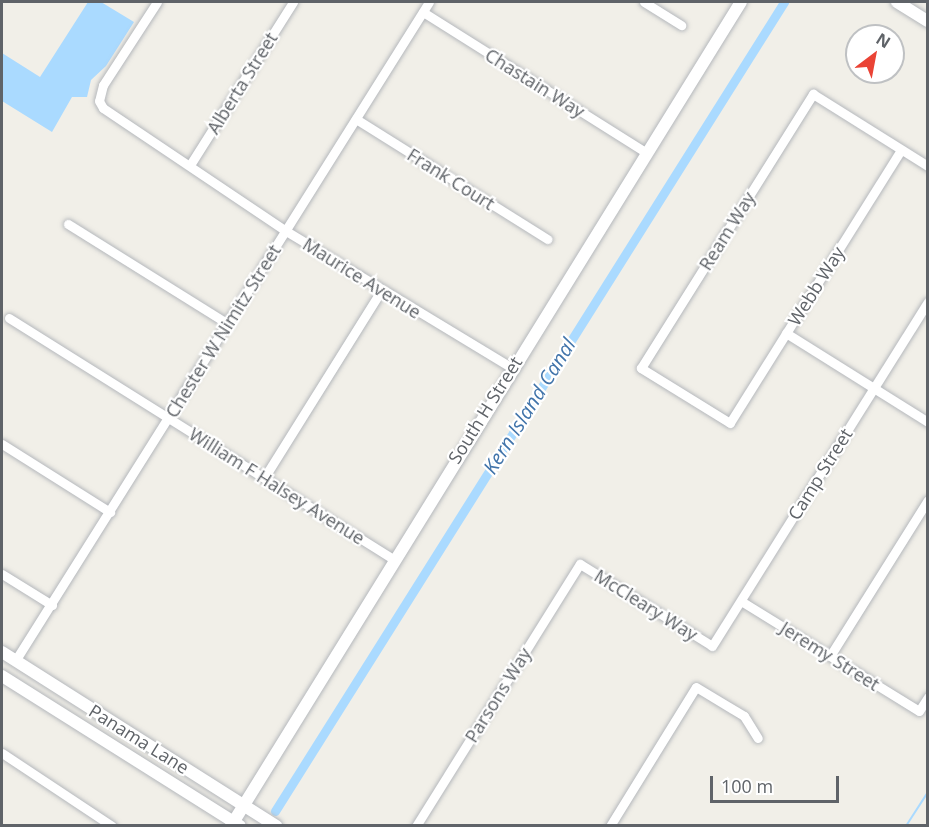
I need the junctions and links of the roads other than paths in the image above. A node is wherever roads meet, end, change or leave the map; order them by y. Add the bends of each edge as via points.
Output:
1 (157, 2) edge
2 (293, 2) edge
3 (429, 2) edge
4 (644, 2) edge
5 (741, 2) edge
6 (897, 2) edge
7 (423, 12) junction
8 (927, 21) edge
9 (681, 25) dead end
10 (356, 119) junction
11 (901, 150) junction
12 (647, 153) junction
13 (190, 165) junction
14 (927, 166) edge
15 (68, 224) dead end
16 (286, 231) junction
17 (547, 239) dead end
18 (381, 291) junction
19 (927, 302) edge
20 (9, 318) dead end
21 (228, 324) junction
22 (786, 333) junction
23 (512, 368) junction
24 (874, 388) junction
25 (169, 418) junction
26 (927, 422) edge
27 (730, 423) joint
28 (2, 444) edge
29 (264, 478) junction
30 (927, 500) edge
31 (110, 512) junction
32 (393, 559) junction
33 (580, 564) joint
34 (2, 574) edge
35 (741, 601) junction
36 (52, 605) junction
37 (712, 646) joint
38 (2, 652) edge
39 (830, 656) junction
40 (15, 661) junction
41 (2, 664) edge
42 (2, 676) edge
43 (927, 697) edge
44 (758, 738) dead end
45 (2, 753) edge
46 (242, 804) junction
47 (231, 824) edge
48 (112, 825) edge
49 (276, 825) edge
50 (416, 825) edge
51 (610, 825) edge

1 - 13 street, Maurice Avenue via 103,86 99,101 108,114
2 - 13 street, Alberta Street
3 - 7 street, Chester W Nimitz Street
4 - 9 street
5 - 12 street, South H Street
6 - 8 street
7 - 10 street, Chester W Nimitz Street
7 - 12 street, Chastain Way
10 - 16 street, Chester W Nimitz Street
10 - 17 street, Frank Court
11 - 14 street
11 - 22 street, Webb Way
11 - 27 street, Ream Way via 813,94 641,368
12 - 23 street, South H Street
13 - 16 street, Maurice Avenue
15 - 21 street
16 - 18 street, Maurice Avenue
16 - 21 street, Chester W Nimitz Street
18 - 23 street, Maurice Avenue
18 - 29 street
19 - 24 street, Camp Street
20 - 25 street, William F Halsey Avenue
21 - 25 street, Chester W Nimitz Street
22 - 24 street
22 - 27 street, Webb Way
23 - 32 street, South H Street
24 - 26 street
24 - 35 street, Camp Street
25 - 29 street, William F Halsey Avenue
25 - 31 street, Chester W Nimitz Street
28 - 31 street
29 - 32 street, William F Halsey Avenue
30 - 39 street
31 - 36 street, Chester W Nimitz Street
32 - 46 street, South H Street
33 - 37 street, McCleary Way
33 - 50 street, Parsons Way
34 - 36 street
35 - 37 street, Camp Street
35 - 39 street, Jeremy Street
36 - 40 street, Chester W Nimitz Street
38 - 40 street, Panama Lane
39 - 43 street, Jeremy Street via 919,711
40 - 41 street
40 - 46 street, Panama Lane
42 - 47 street, Panama Lane
44 - 51 street via 744,716 696,687
45 - 48 street
46 - 47 street, South H Street
46 - 49 street, Panama Lane

